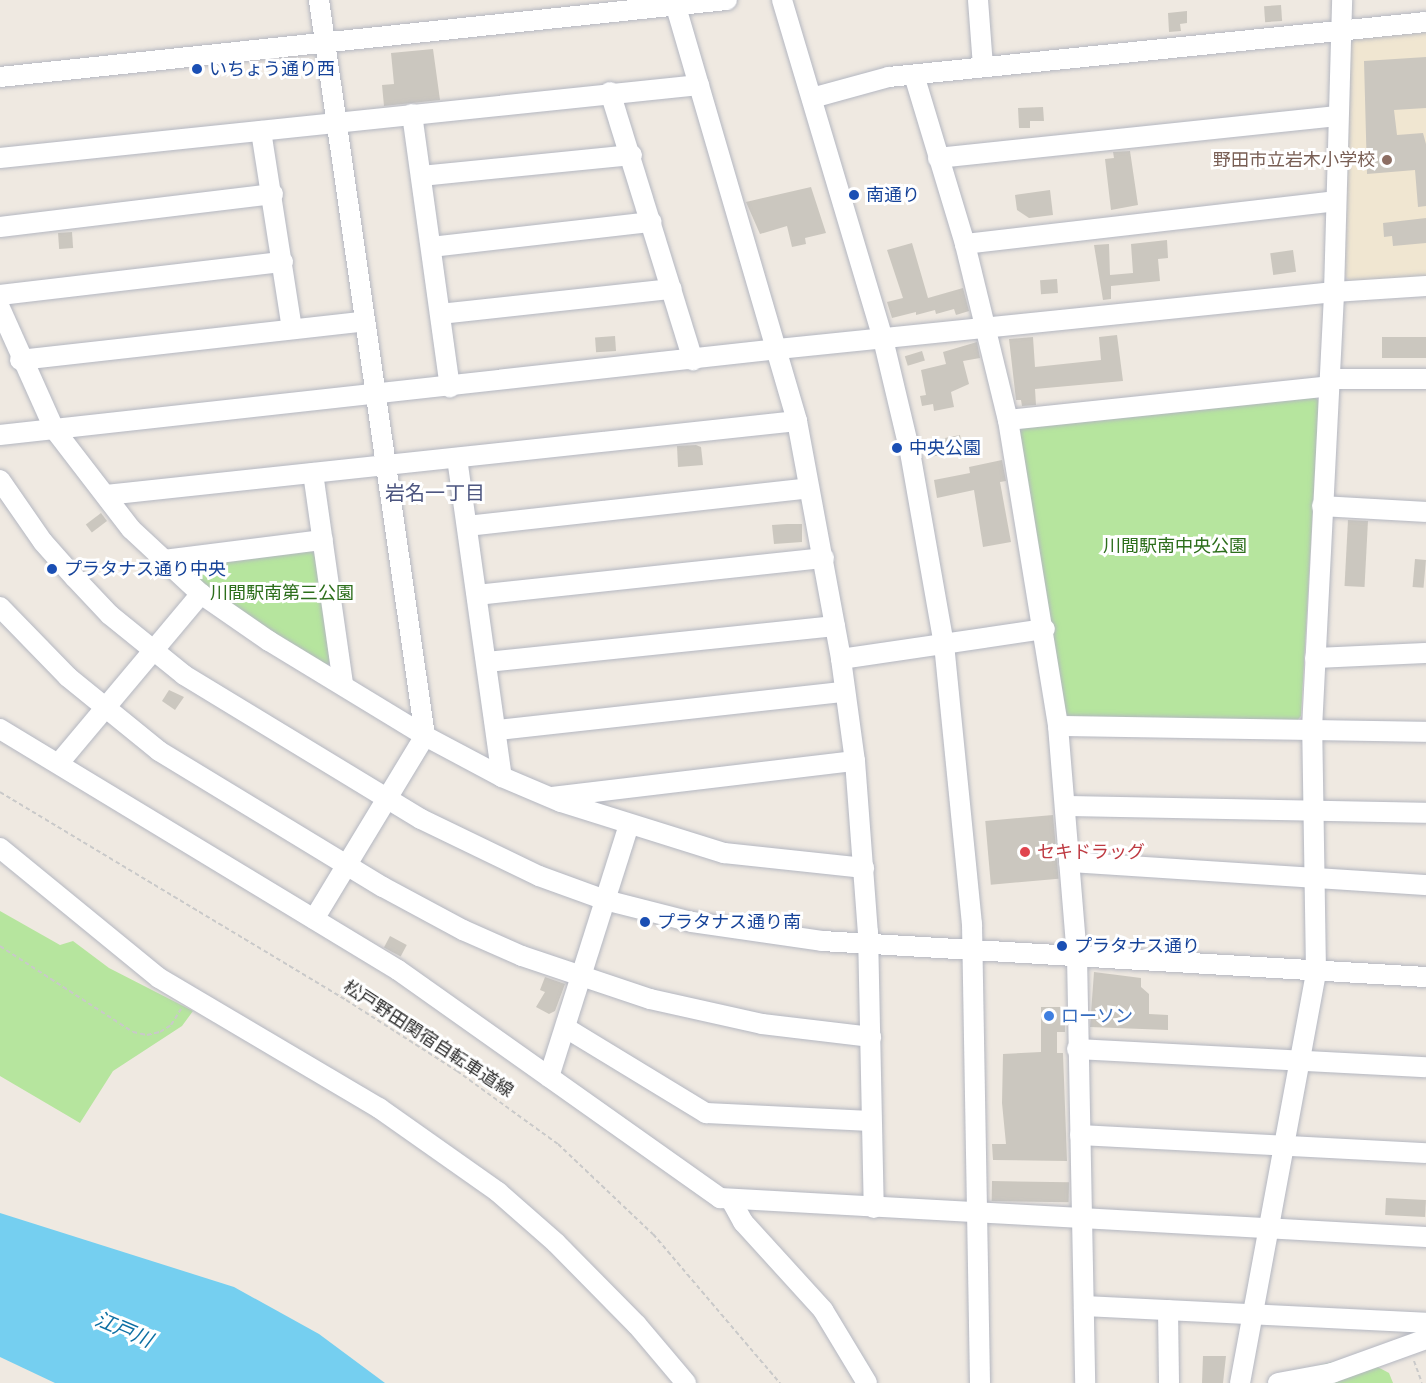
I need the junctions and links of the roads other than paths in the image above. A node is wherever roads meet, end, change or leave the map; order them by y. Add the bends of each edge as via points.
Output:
1 (319, 0) edge
2 (727, 0) edge
3 (782, 0) edge
4 (978, 0) edge
5 (1342, 0) edge
6 (675, 2) edge
7 (1426, 22) edge
8 (1341, 30) junction
9 (325, 45) junction
10 (983, 67) junction
11 (914, 75) junction
12 (0, 77) edge
13 (699, 85) junction
14 (610, 92) junction
15 (812, 98) junction
16 (412, 114) junction
17 (1337, 116) junction
18 (336, 123) junction
19 (261, 131) junction
20 (632, 155) junction
21 (0, 158) edge
22 (938, 158) junction
23 (421, 176) junction
24 (273, 194) junction
25 (1336, 201) junction
26 (652, 222) junction
27 (0, 227) edge
28 (965, 244) junction
29 (431, 247) junction
30 (283, 262) junction
31 (1426, 286) edge
32 (672, 289) junction
33 (1334, 292) junction
34 (0, 295) edge
35 (0, 308) edge
36 (440, 314) junction
37 (365, 321) junction
38 (292, 329) junction
39 (987, 329) junction
40 (883, 339) junction
41 (778, 349) junction
42 (20, 360) junction
43 (693, 360) junction
44 (1426, 379) edge
45 (1330, 383) junction
46 (450, 387) junction
47 (373, 395) junction
48 (1008, 420) junction
49 (796, 421) junction
50 (54, 429) junction
51 (0, 435) edge
52 (457, 458) junction
53 (385, 465) junction
54 (313, 473) junction
55 (0, 480) edge
56 (809, 488) junction
57 (106, 495) junction
58 (1322, 506) junction
59 (1426, 512) edge
60 (467, 526) junction
61 (323, 540) junction
62 (824, 558) junction
63 (164, 560) junction
64 (201, 594) junction
65 (477, 595) junction
66 (0, 607) edge
67 (835, 626) junction
68 (1046, 629) junction
69 (944, 644) junction
70 (154, 652) junction
71 (1426, 653) edge
72 (841, 658) junction
73 (1315, 658) junction
74 (487, 662) junction
75 (343, 685) junction
76 (844, 692) junction
77 (104, 709) junction
78 (1058, 726) junction
79 (0, 729) edge
80 (1312, 729) junction
81 (498, 730) junction
82 (1426, 732) edge
83 (425, 736) junction
84 (855, 761) junction
85 (58, 763) junction
86 (502, 777) junction
87 (550, 797) junction
88 (386, 800) junction
89 (1065, 806) junction
90 (1314, 810) junction
91 (1426, 813) edge
92 (629, 825) junction
93 (0, 849) edge
94 (1069, 862) junction
95 (347, 865) junction
96 (864, 868) junction
97 (1315, 878) junction
98 (1426, 885) edge
99 (605, 900) junction
100 (314, 919) junction
101 (868, 944) junction
102 (973, 951) junction
103 (1077, 956) junction
104 (1316, 971) junction
105 (581, 977) junction
106 (1426, 977) edge
107 (566, 1028) junction
108 (871, 1037) junction
109 (1077, 1049) junction
110 (1302, 1059) junction
111 (1426, 1067) edge
112 (549, 1077) junction
113 (871, 1121) junction
114 (1080, 1135) junction
115 (1283, 1144) junction
116 (1426, 1153) edge
117 (732, 1202) junction
118 (874, 1208) junction
119 (977, 1214) junction
120 (1081, 1219) junction
121 (1269, 1228) junction
122 (1426, 1237) edge
123 (1084, 1306) junction
124 (1168, 1310) junction
125 (1252, 1315) junction
126 (1426, 1323) edge
127 (1417, 1343) edge
128 (686, 1383) edge
129 (867, 1383) edge
130 (980, 1383) edge
131 (1085, 1383) edge
132 (1169, 1383) edge
133 (1240, 1383) edge
134 (1278, 1383) edge

1 - 9 street
2 - 6 street
3 - 15 street
4 - 10 street
5 - 8 street
6 - 9 street
6 - 13 street
7 - 8 street
8 - 10 street
8 - 17 street
9 - 12 street
9 - 18 street
10 - 11 street
11 - 15 street via 871,81
11 - 22 street
13 - 14 street
13 - 41 street
14 - 16 street
14 - 20 street
15 - 40 street
16 - 18 street
16 - 23 street
17 - 22 street
17 - 25 street
18 - 19 street
18 - 37 street
19 - 21 street
19 - 24 street
20 - 23 street
20 - 26 street
22 - 28 street
23 - 29 street
24 - 27 street
24 - 30 street
25 - 28 street
25 - 33 street
26 - 29 street
26 - 32 street
28 - 39 street
29 - 36 street
30 - 34 street
30 - 38 street
31 - 33 street
32 - 36 street
32 - 43 street
33 - 39 street
33 - 45 street
35 - 42 street
36 - 46 street
37 - 38 street
37 - 47 street
38 - 42 street
39 - 40 street
39 - 48 street
40 - 41 street
40 - 69 street via 910,452
41 - 43 street
41 - 49 street
42 - 50 street
43 - 46 street
44 - 45 street
45 - 48 street
45 - 58 street
46 - 47 street
47 - 50 street
47 - 53 street
48 - 68 street
49 - 52 street
49 - 56 street
50 - 51 street
50 - 57 street
52 - 53 street
52 - 60 street
53 - 54 street
53 - 83 street
54 - 57 street
54 - 61 street
55 - 70 street via 43,542 75,578
56 - 60 street
56 - 62 street
57 - 63 street via 131,529
58 - 59 street
58 - 73 street
60 - 65 street
61 - 63 street
61 - 75 street
62 - 65 street
62 - 67 street
63 - 64 street
64 - 70 street
64 - 75 street
65 - 74 street
66 - 77 street via 33,644
67 - 72 street
67 - 74 street
68 - 69 street
68 - 78 street
69 - 72 street
69 - 102 street
70 - 77 street
70 - 88 street via 227,703
71 - 73 street
72 - 76 street
73 - 80 street
74 - 81 street
75 - 83 street
76 - 81 street
76 - 84 street
77 - 85 street
77 - 95 street via 159,751
78 - 80 street
78 - 89 street
79 - 85 street
80 - 82 street
80 - 90 street
81 - 86 street
83 - 86 street
83 - 88 street
84 - 87 street
84 - 96 street
85 - 100 street
86 - 87 street
87 - 92 street
88 - 95 street
88 - 99 street via 497,858
89 - 90 street
89 - 94 street
90 - 91 street
90 - 97 street
92 - 96 street via 724,853
92 - 99 street
93 - 128 street via 159,978 379,1108 465,1168 556,1243 638,1325
94 - 97 street
94 - 103 street
95 - 100 street
95 - 105 street via 463,930
96 - 101 street
97 - 98 street
97 - 104 street
99 - 101 street via 738,931
99 - 105 street
100 - 112 street via 398,970
101 - 102 street
101 - 108 street
102 - 103 street
102 - 119 street
103 - 104 street
103 - 109 street
104 - 106 street
104 - 110 street
105 - 107 street
105 - 108 street via 718,1016 794,1030
107 - 112 street
107 - 113 street via 705,1113
108 - 113 street
109 - 110 street
109 - 114 street
110 - 111 street
110 - 115 street
112 - 117 street via 713,1194
113 - 118 street
114 - 115 street
114 - 120 street
115 - 116 street
115 - 121 street
117 - 118 street
117 - 129 street via 743,1222 823,1310
118 - 119 street
119 - 120 street
119 - 130 street
120 - 121 street
120 - 123 street
121 - 122 street
121 - 125 street
123 - 124 street
123 - 131 street
124 - 125 street
124 - 132 street
125 - 126 street
125 - 133 street
127 - 134 street via 1332,1373

